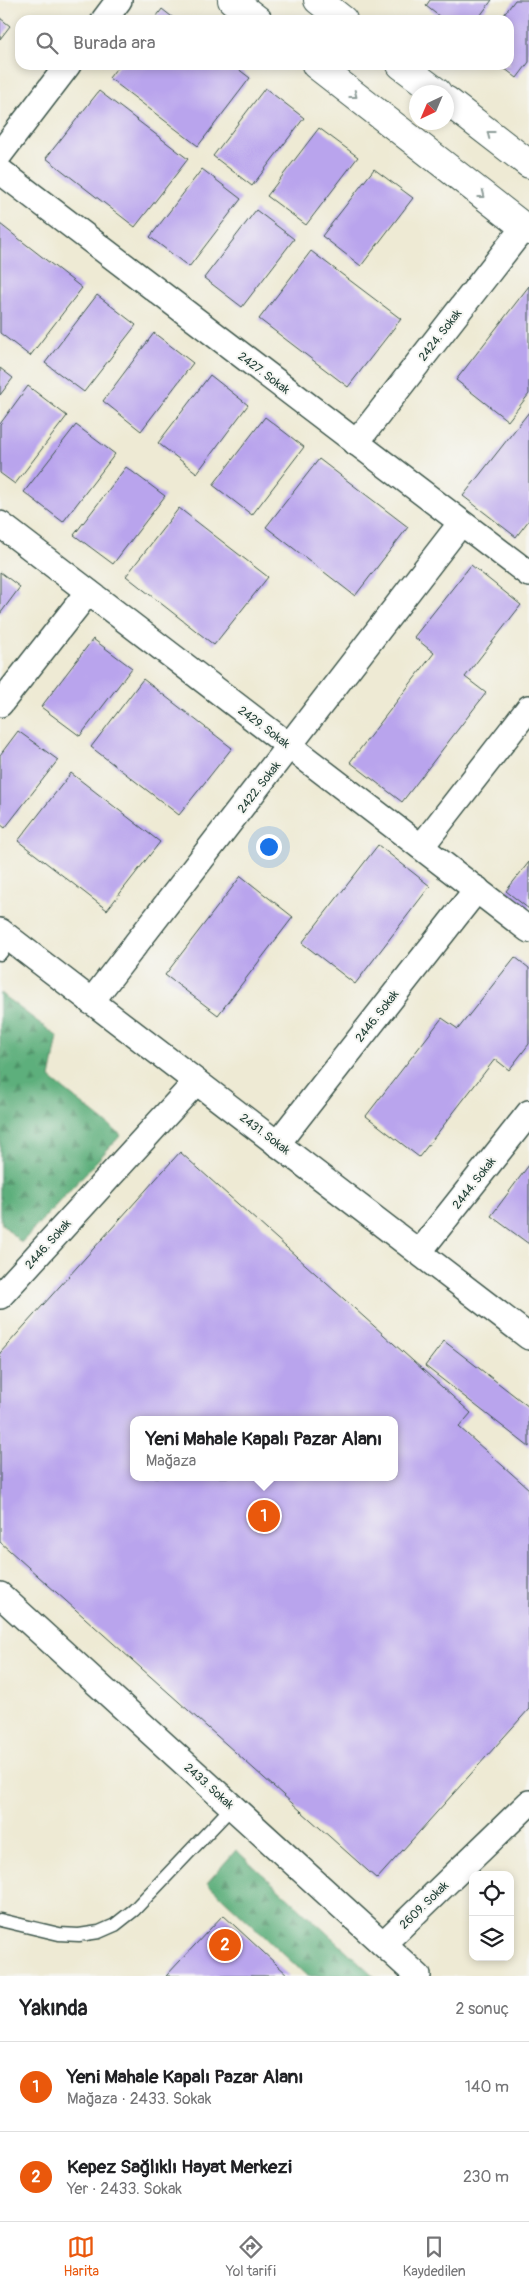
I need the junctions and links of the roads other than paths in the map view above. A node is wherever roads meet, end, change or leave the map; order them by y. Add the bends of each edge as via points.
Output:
1 (119, 0) edge
2 (232, 0) edge
3 (318, 0) edge
4 (108, 15) edge
5 (252, 15) edge
6 (337, 15) edge
7 (64, 70) edge
8 (322, 70) edge
9 (408, 70) edge
10 (428, 85) edge
11 (454, 106) edge
12 (0, 154) edge
13 (529, 164) edge
14 (0, 171) edge
15 (527, 229) edge
16 (356, 443) junction
17 (461, 523) junction
18 (0, 524) edge
19 (529, 574) edge
20 (88, 592) junction
21 (0, 704) edge
22 (529, 708) edge
23 (290, 746) junction
24 (421, 846) junction
25 (477, 889) junction
26 (529, 930) edge
27 (4, 942) edge
28 (91, 1002) junction
29 (196, 1082) junction
30 (529, 1113) edge
31 (277, 1144) junction
32 (419, 1252) junction
33 (0, 1296) edge
34 (529, 1337) edge
35 (0, 1595) edge
36 (529, 1803) edge
37 (232, 1806) junction
38 (0, 1920) edge
39 (383, 1944) junction
40 (418, 1976) edge

1 - 4 street
2 - 5 main road
3 - 6 main road
7 - 12 street
8 -> 15 main road
9 - 10 main road
13 -> 11 main road
14 - 16 street, 2427. Sokak
15 - 16 street, 2424. Sokak
16 - 17 street, 2427. Sokak
17 - 19 street, 2427. Sokak
17 - 23 street, 2422. Sokak
18 - 20 street, 2429. Sokak
20 - 21 street
20 - 23 street, 2429. Sokak
22 - 24 street
23 - 24 street, 2429. Sokak
23 - 28 street, 2422. Sokak
24 - 25 street, 2429. Sokak
25 - 26 street, 2429. Sokak
25 - 31 street, 2446. Sokak
27 - 28 street, 2431. Sokak
28 - 29 street, 2431. Sokak
29 - 31 street, 2431. Sokak
29 - 33 street, 2446. Sokak
30 - 32 street, 2444. Sokak
31 - 32 street, 2431. Sokak
32 - 34 street, 2431. Sokak
35 - 37 street, 2433. Sokak
36 - 39 street, 2609. Sokak
37 - 38 lane via 134,1910 115,1925 100,1932 80,1935 58,1934
37 - 39 street, 2433. Sokak
39 - 40 street, 2433. Sokak

